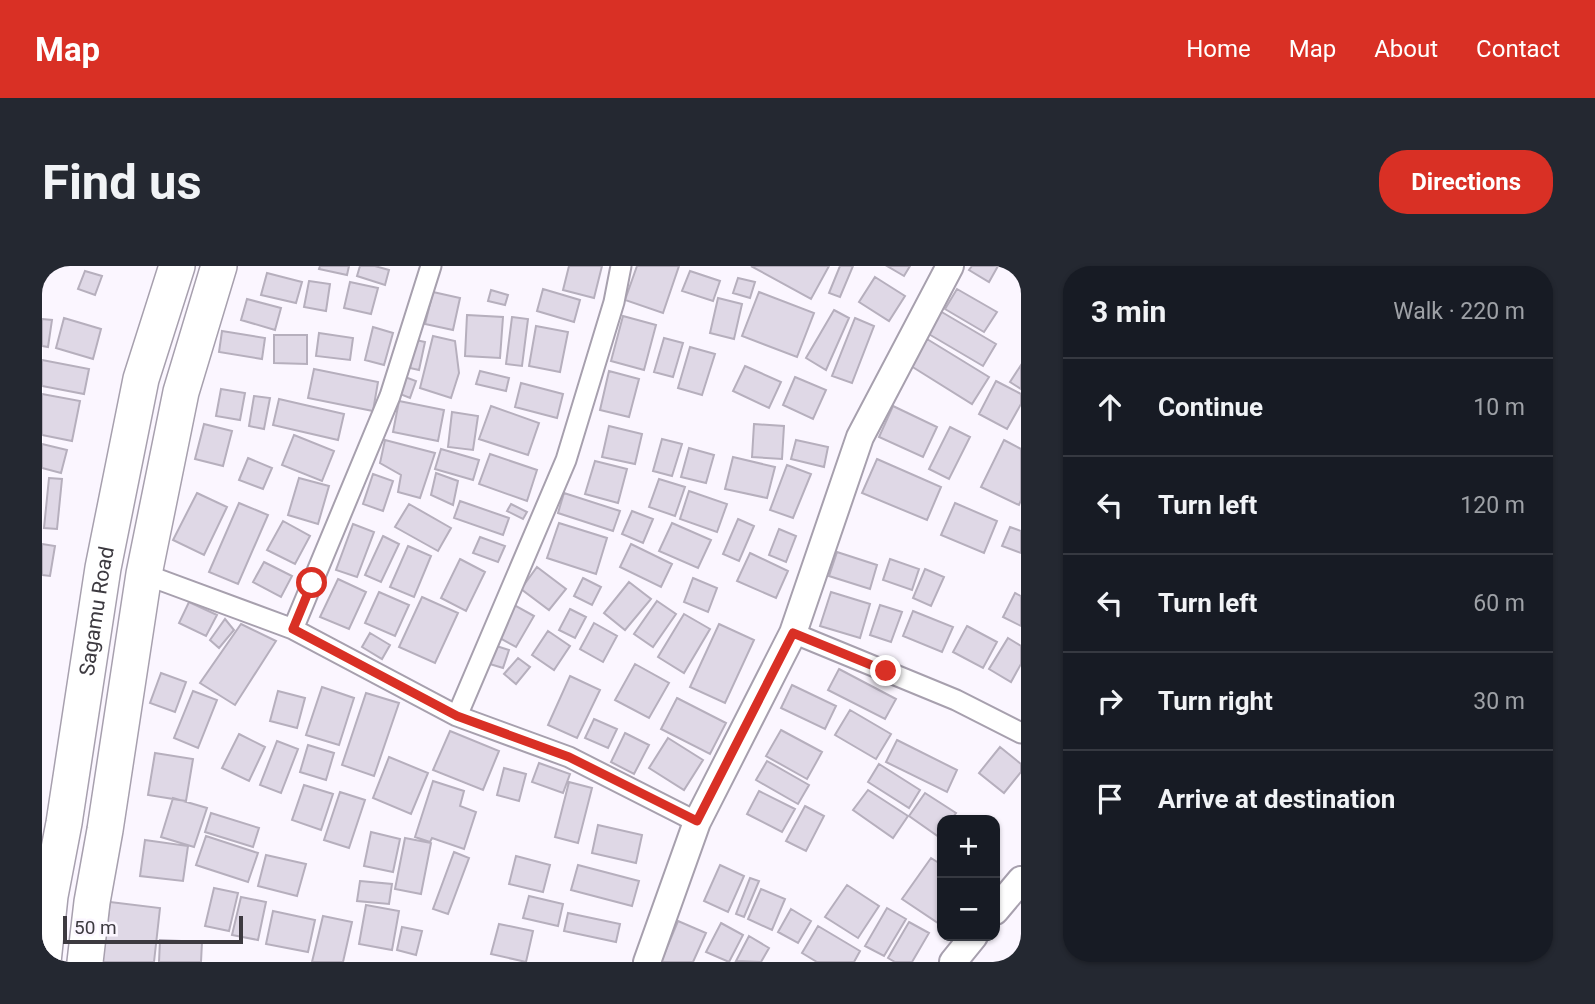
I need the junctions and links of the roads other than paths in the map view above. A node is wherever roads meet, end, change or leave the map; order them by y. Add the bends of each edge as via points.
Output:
1 (177, 266) edge
2 (219, 266) edge
3 (431, 266) edge
4 (621, 266) edge
5 (950, 266) edge
6 (144, 574) junction
7 (293, 629) junction
8 (793, 633) junction
9 (457, 716) junction
10 (1021, 733) edge
11 (697, 821) junction
12 (1021, 880) edge
13 (1000, 905) edge
14 (970, 941) edge
15 (43, 962) edge
16 (85, 962) edge
17 (647, 962) edge
18 (953, 962) edge

1 - 15 highway, Sagamu Road via 141,379 103,568
2 - 6 highway, Sagamu Road via 181,391
3 - 7 street via 390,396
4 - 9 street via 566,460
5 - 8 street via 860,437
6 - 7 street
6 - 16 highway, Sagamu Road
7 - 9 street
8 - 10 street via 956,700
8 - 11 street
9 - 11 street via 569,757
11 - 17 street
12 - 13 street
14 - 18 street

